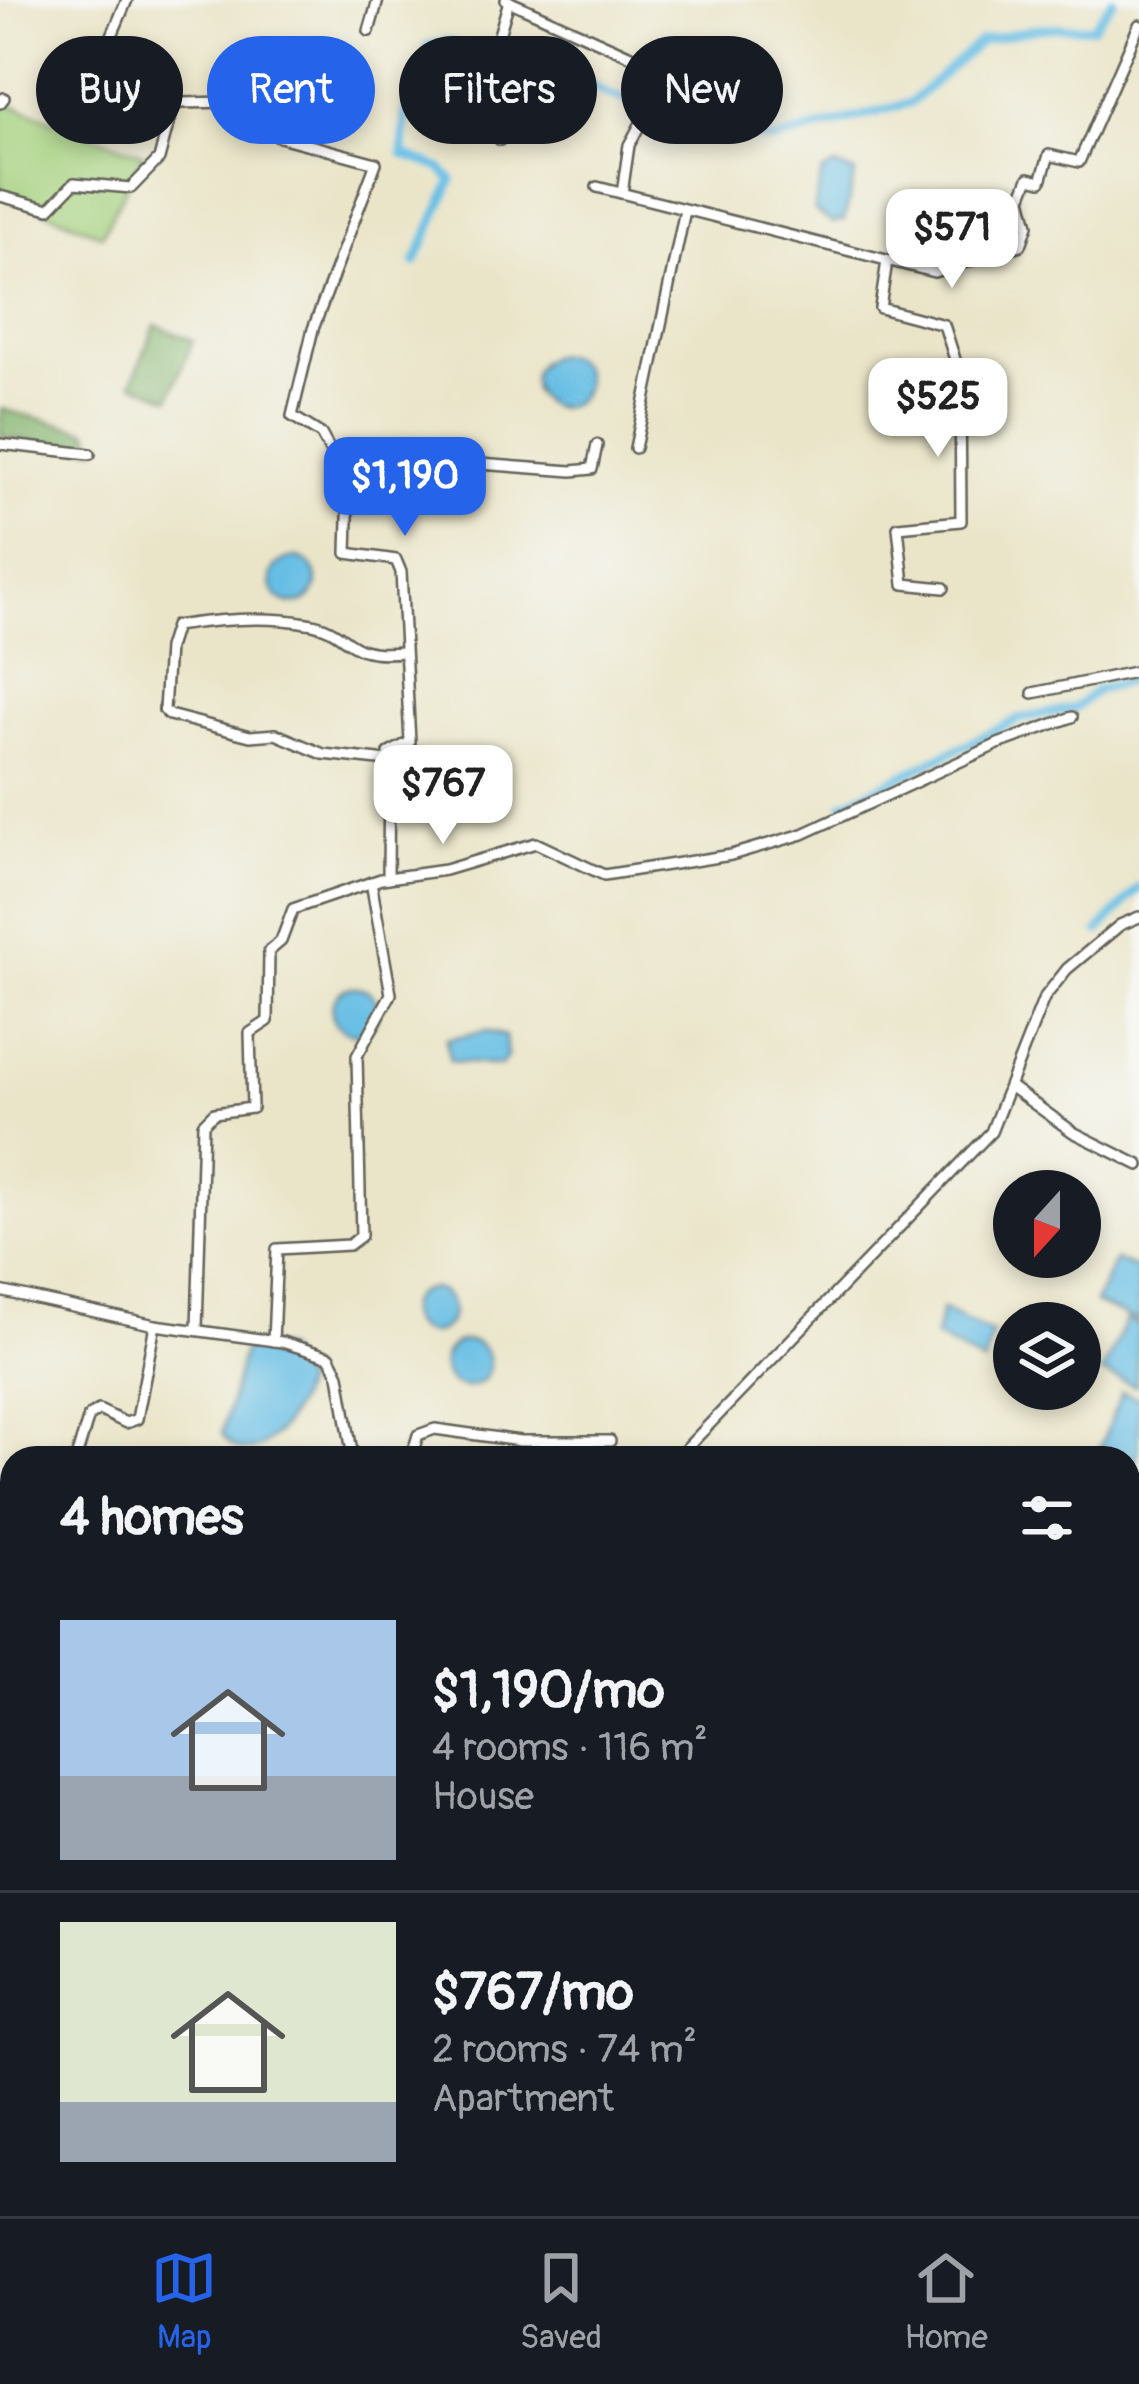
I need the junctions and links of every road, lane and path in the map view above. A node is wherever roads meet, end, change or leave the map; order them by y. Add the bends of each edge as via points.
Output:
1 (127, 0) edge
2 (378, 0) edge
3 (507, 1) edge
4 (1139, 25) edge
5 (369, 32) dead end
6 (112, 36) edge
7 (496, 36) edge
8 (621, 52) edge
9 (630, 144) edge
10 (597, 187) dead end
11 (622, 193) junction
12 (0, 196) edge
13 (685, 209) junction
14 (887, 261) junction
15 (0, 444) edge
16 (597, 445) dead end
17 (634, 448) dead end
18 (334, 453) junction
19 (90, 454) dead end
20 (944, 588) dead end
21 (402, 652) junction
22 (1139, 671) edge
23 (1033, 693) dead end
24 (1072, 717) dead end
25 (388, 761) junction
26 (388, 878) junction
27 (370, 882) junction
28 (1139, 916) edge
29 (1012, 1087) junction
30 (1139, 1165) edge
31 (0, 1291) edge
32 (155, 1325) junction
33 (197, 1329) junction
34 (273, 1341) junction
35 (610, 1441) dead end
36 (80, 1446) edge
37 (351, 1446) edge
38 (415, 1446) edge
39 (689, 1446) edge

1 - 6 street
2 - 5 street
3 - 7 street
3 - 8 street
4 - 14 street via 1079,162 1049,155 1041,181 1029,178 1021,203 1028,225 1018,248 934,272
9 - 11 street
10 - 11 street
11 - 13 street
12 - 18 street via 49,209 74,183 131,188 159,159 173,106 181,103 230,102 248,122 280,137 376,163 313,329 292,412
13 - 14 street
13 - 17 street
14 - 20 street via 880,308 944,326 960,375 961,521 898,527 901,581
15 - 19 street
16 - 18 street via 592,469 572,471
18 - 21 street via 352,496 347,553 398,562
21 - 25 street via 410,742 392,749
21 - 25 street via 357,653 328,630 290,622 180,625 168,648 169,715 250,736 276,734 322,754
22 - 23 street
24 - 26 street via 803,835 731,855 604,875 536,843
25 - 26 street
26 - 27 street
27 - 33 street via 293,909 269,951 268,1021 251,1030 252,1108 214,1113 202,1124
27 - 34 street via 391,994 357,1056 361,1236 349,1245 278,1249
28 - 29 street via 1067,969 1044,998
29 - 30 street via 1073,1132
29 - 39 street via 991,1132
31 - 32 street
32 - 33 street
32 - 36 street via 136,1419 98,1410
33 - 34 street
34 - 37 street via 334,1361
35 - 38 street via 520,1441 435,1429 418,1435

